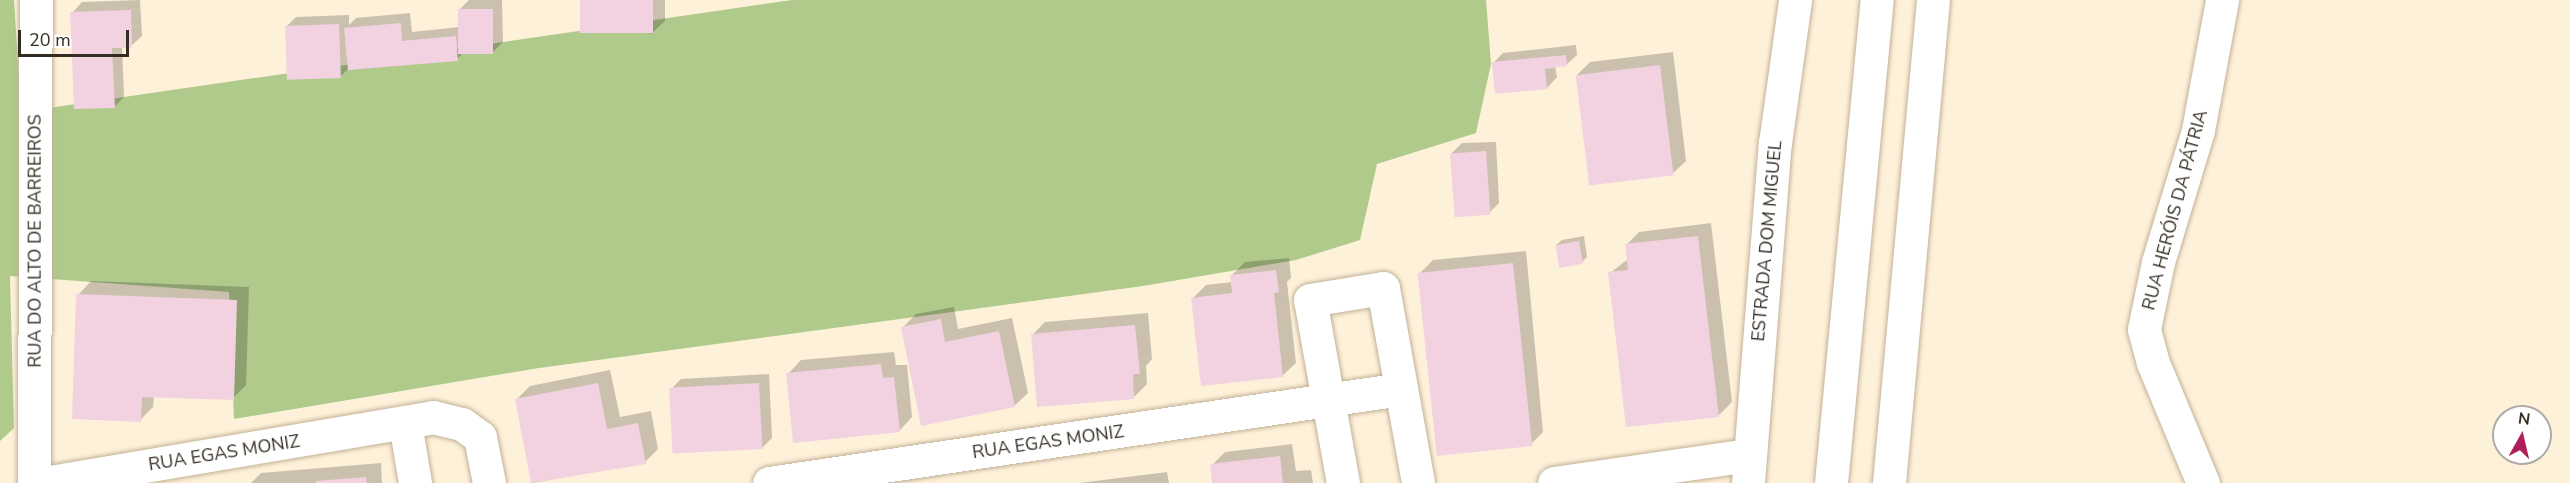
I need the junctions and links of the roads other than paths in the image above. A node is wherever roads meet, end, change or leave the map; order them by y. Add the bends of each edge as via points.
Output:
1 (36, 0) edge
2 (1795, 0) edge
3 (1877, 0) edge
4 (1932, 0) edge
5 (2222, 0) edge
6 (1401, 389) junction
7 (1328, 400) junction
8 (405, 423) junction
9 (1749, 469) edge
10 (34, 483) edge
11 (44, 483) edge
12 (415, 483) edge
13 (489, 483) edge
14 (769, 483) edge
15 (1343, 483) edge
16 (1418, 483) edge
17 (1554, 483) edge
18 (1831, 483) edge
19 (1889, 483) edge
20 (2203, 483) edge

1 - 10 street, RUA DO ALTO DE BARREIROS
2 - 9 street, ESTRADA DOM MIGUEL via 1775,143
3 - 18 street
4 - 19 street
5 - 20 street, RUA HERÓIS DA PÁTRIA via 2198,130 2158,262 2144,329 2153,363
6 - 7 street, RUA EGAS MONIZ
6 - 7 street via 1383,288 1310,300
6 - 16 street
7 - 14 street, RUA EGAS MONIZ
7 - 15 street
8 - 11 street, RUA EGAS MONIZ
8 - 12 street
8 - 13 street, RUA EGAS MONIZ via 433,417 462,424 480,438
9 - 17 street

